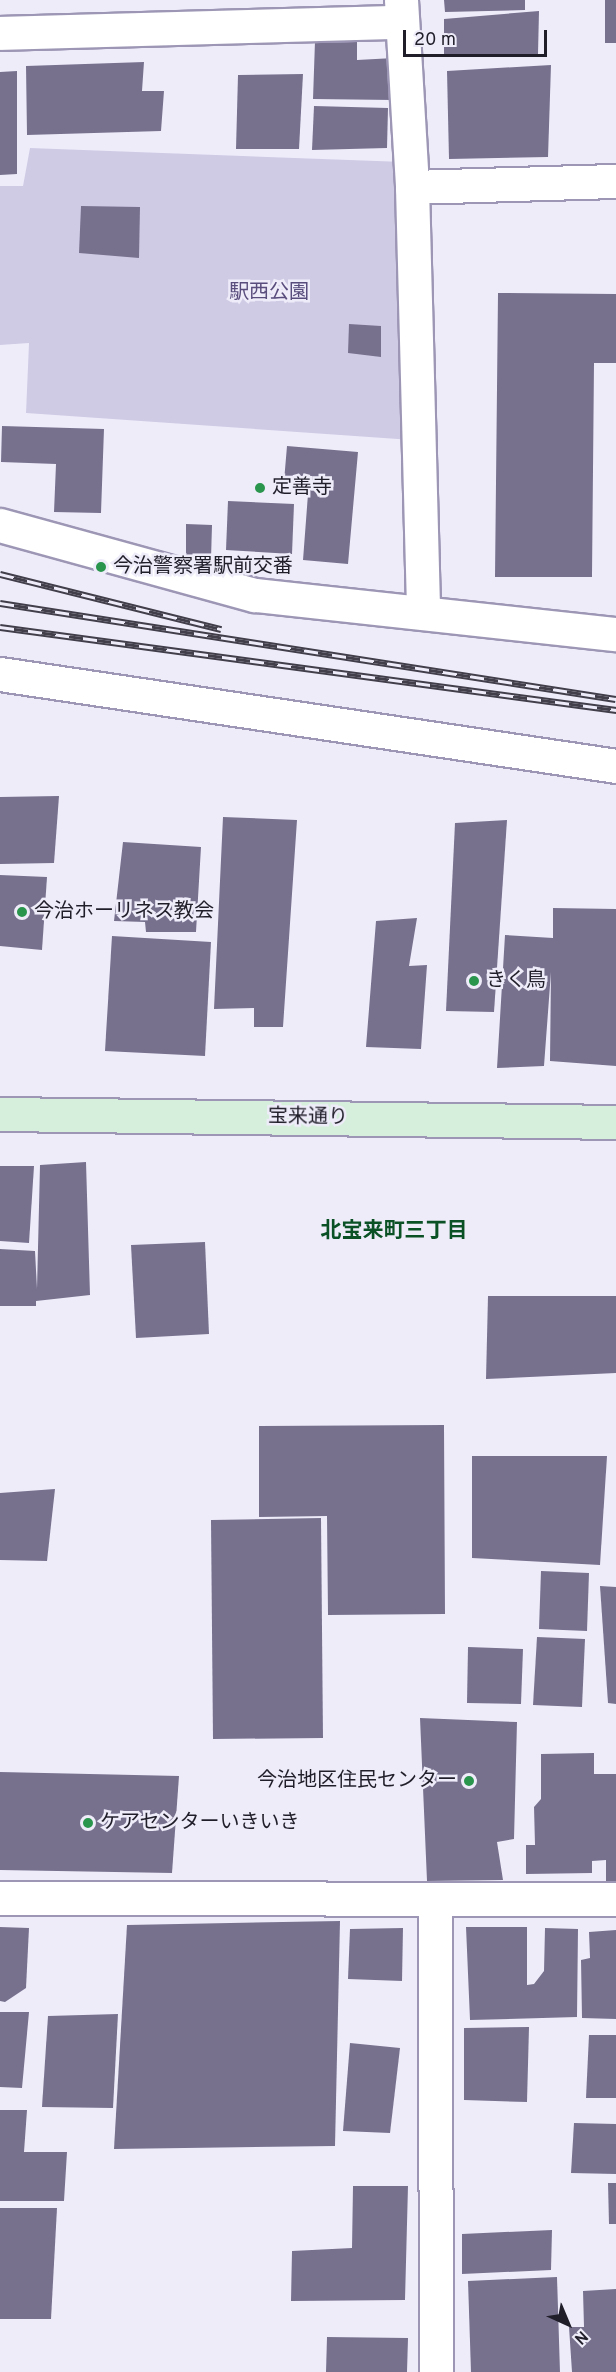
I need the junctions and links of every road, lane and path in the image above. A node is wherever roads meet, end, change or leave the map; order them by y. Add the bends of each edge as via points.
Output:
1 (402, 11) edge
2 (0, 33) edge
3 (616, 181) edge
4 (412, 187) junction
5 (0, 525) edge
6 (423, 613) junction
7 (616, 634) edge
8 (0, 674) edge
9 (616, 766) edge
10 (0, 1114) edge
11 (616, 1122) edge
12 (0, 1898) edge
13 (616, 1899) edge
14 (435, 1900) junction
15 (436, 2372) edge

1 - 2 street
1 - 4 street
3 - 4 street
4 - 6 street
5 - 6 street via 255,594
6 - 7 street
8 - 9 street
10 - 11 street, 宝来通り
12 - 14 street
13 - 14 street
14 - 15 street

